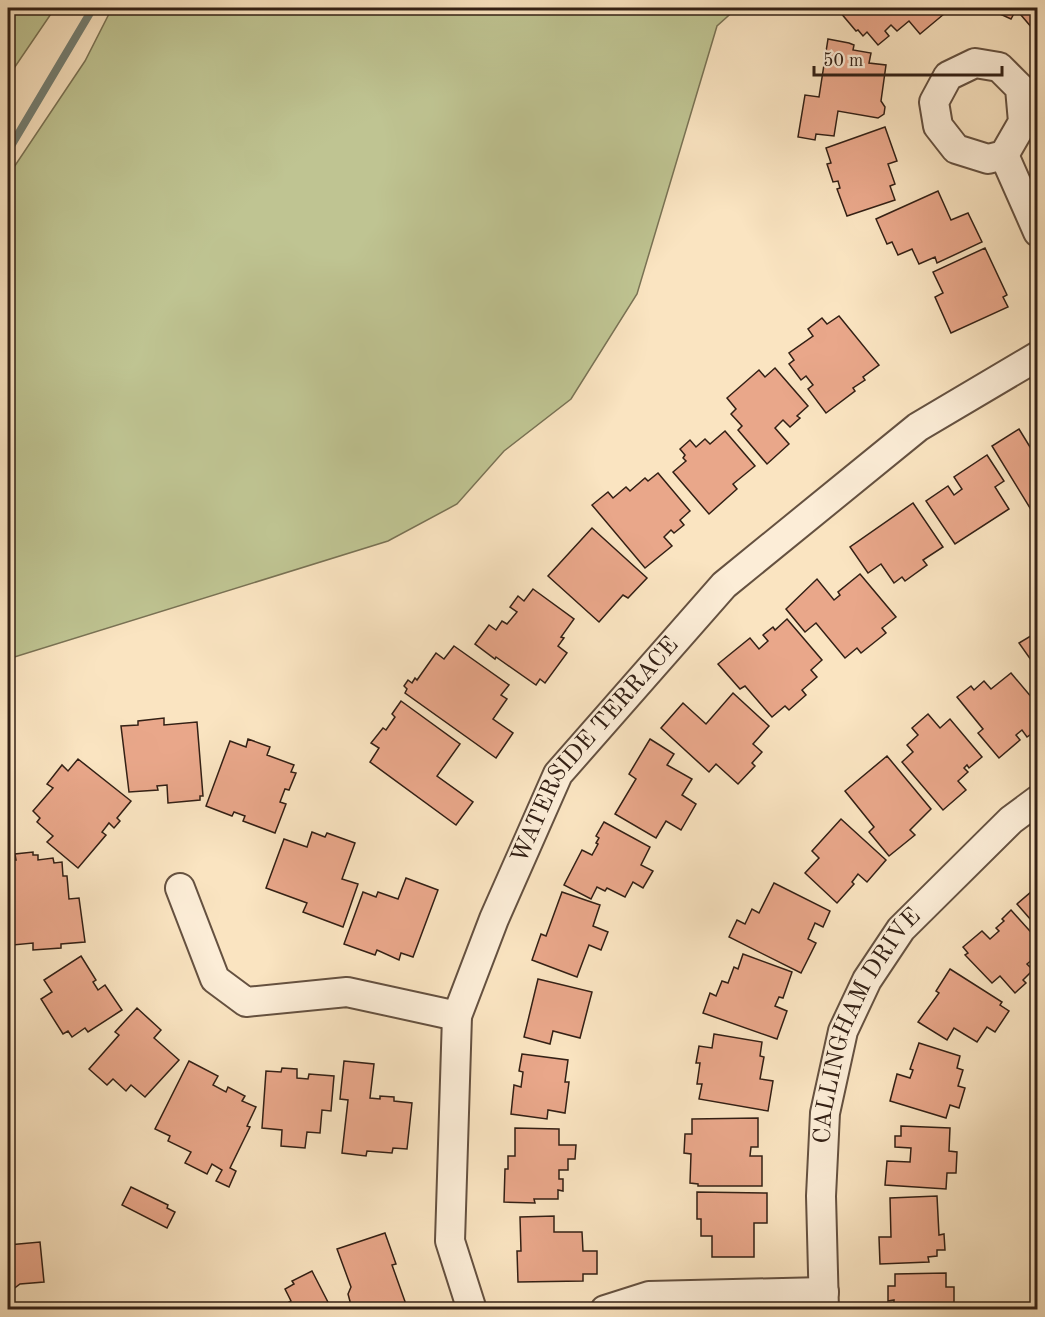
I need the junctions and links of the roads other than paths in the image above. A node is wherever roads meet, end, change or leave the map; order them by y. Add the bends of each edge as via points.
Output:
1 (1004, 155) dead end
2 (1038, 232) edge
3 (1038, 356) edge
4 (1038, 800) edge
5 (180, 888) dead end
6 (457, 1016) junction
7 (824, 1301) edge
8 (472, 1310) edge
9 (605, 1310) edge

1 - 2 street
3 - 6 street, WATERSIDE TERRACE via 918,427 724,585 708,603 558,774 494,919
4 - 7 street, CALLINGHAM DRIVE via 1011,820 901,929 867,980 843,1031 825,1113 821,1196
5 - 6 street via 215,979 246,1002 347,992
6 - 8 street, WATERSIDE TERRACE via 450,1241
7 - 9 street via 649,1296

